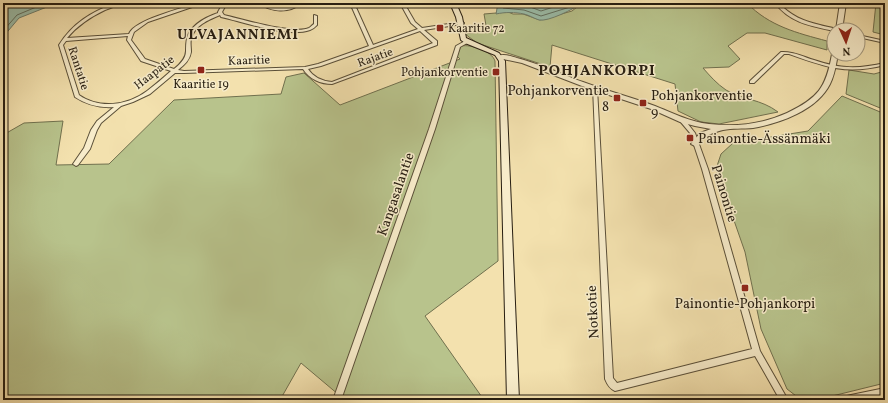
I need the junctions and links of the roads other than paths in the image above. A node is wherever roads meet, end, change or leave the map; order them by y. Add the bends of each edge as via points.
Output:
1 (120, 3) edge
2 (202, 3) edge
3 (225, 3) edge
4 (260, 3) edge
5 (300, 3) edge
6 (352, 3) edge
7 (402, 3) edge
8 (452, 3) edge
9 (776, 3) edge
10 (843, 3) edge
11 (220, 14) junction
12 (315, 16) dead end
13 (839, 22) edge
14 (462, 23) junction
15 (826, 27) edge
16 (419, 30) junction
17 (130, 35) junction
18 (866, 38) edge
19 (64, 40) junction
20 (467, 42) junction
21 (885, 42) edge
22 (371, 46) junction
23 (500, 57) junction
24 (834, 62) edge
25 (885, 64) edge
26 (833, 67) junction
27 (305, 68) junction
28 (174, 71) junction
29 (752, 82) dead end
30 (595, 88) junction
31 (120, 104) junction
32 (102, 105) joint
33 (682, 120) junction
34 (721, 129) junction
35 (695, 144) junction
36 (76, 164) dead end
37 (757, 352) junction
38 (885, 392) edge
39 (337, 400) edge
40 (513, 400) edge
41 (784, 400) edge
42 (851, 400) edge

1 - 19 street, Rantatie via 87,17
2 - 17 street via 147,21 138,25
3 - 11 street
4 - 5 street via 272,9 286,10
6 - 22 street
7 - 16 street
8 - 14 main road
9 - 15 street via 793,18
10 - 13 street
11 - 12 street via 291,31 314,27
11 - 28 street, Haapatie via 194,29 188,42 189,53
14 - 16 street, Kaaritie
14 - 20 main road via 463,39
16 - 22 street, Kaaritie
16 - 27 street, Rajatie via 435,44 332,83 318,80
17 - 19 street
17 - 28 street, Kaaritie via 129,40 143,60
18 - 21 street
19 - 32 street, Rantatie via 60,47 77,96 83,101
20 - 23 main road
20 - 39 street, Kangasalantie via 458,46
22 - 27 street, Kaaritie
23 - 30 street
23 - 40 main road
24 - 26 street
25 - 26 street via 861,70
26 - 29 street via 783,53
26 - 34 street via 820,96 799,110 766,122
27 - 28 street, Kaaritie
28 - 31 street, Haapatie via 148,93
30 - 33 street
30 - 37 street, Notkotie via 609,379 615,387
31 - 32 street, Haapatie
31 - 36 street, Haapatie via 99,122
33 - 34 street
33 - 35 street, Painontie via 692,133
34 - 35 street via 702,135
35 - 37 street, Painontie
37 - 41 street, Painontie
38 - 42 street

